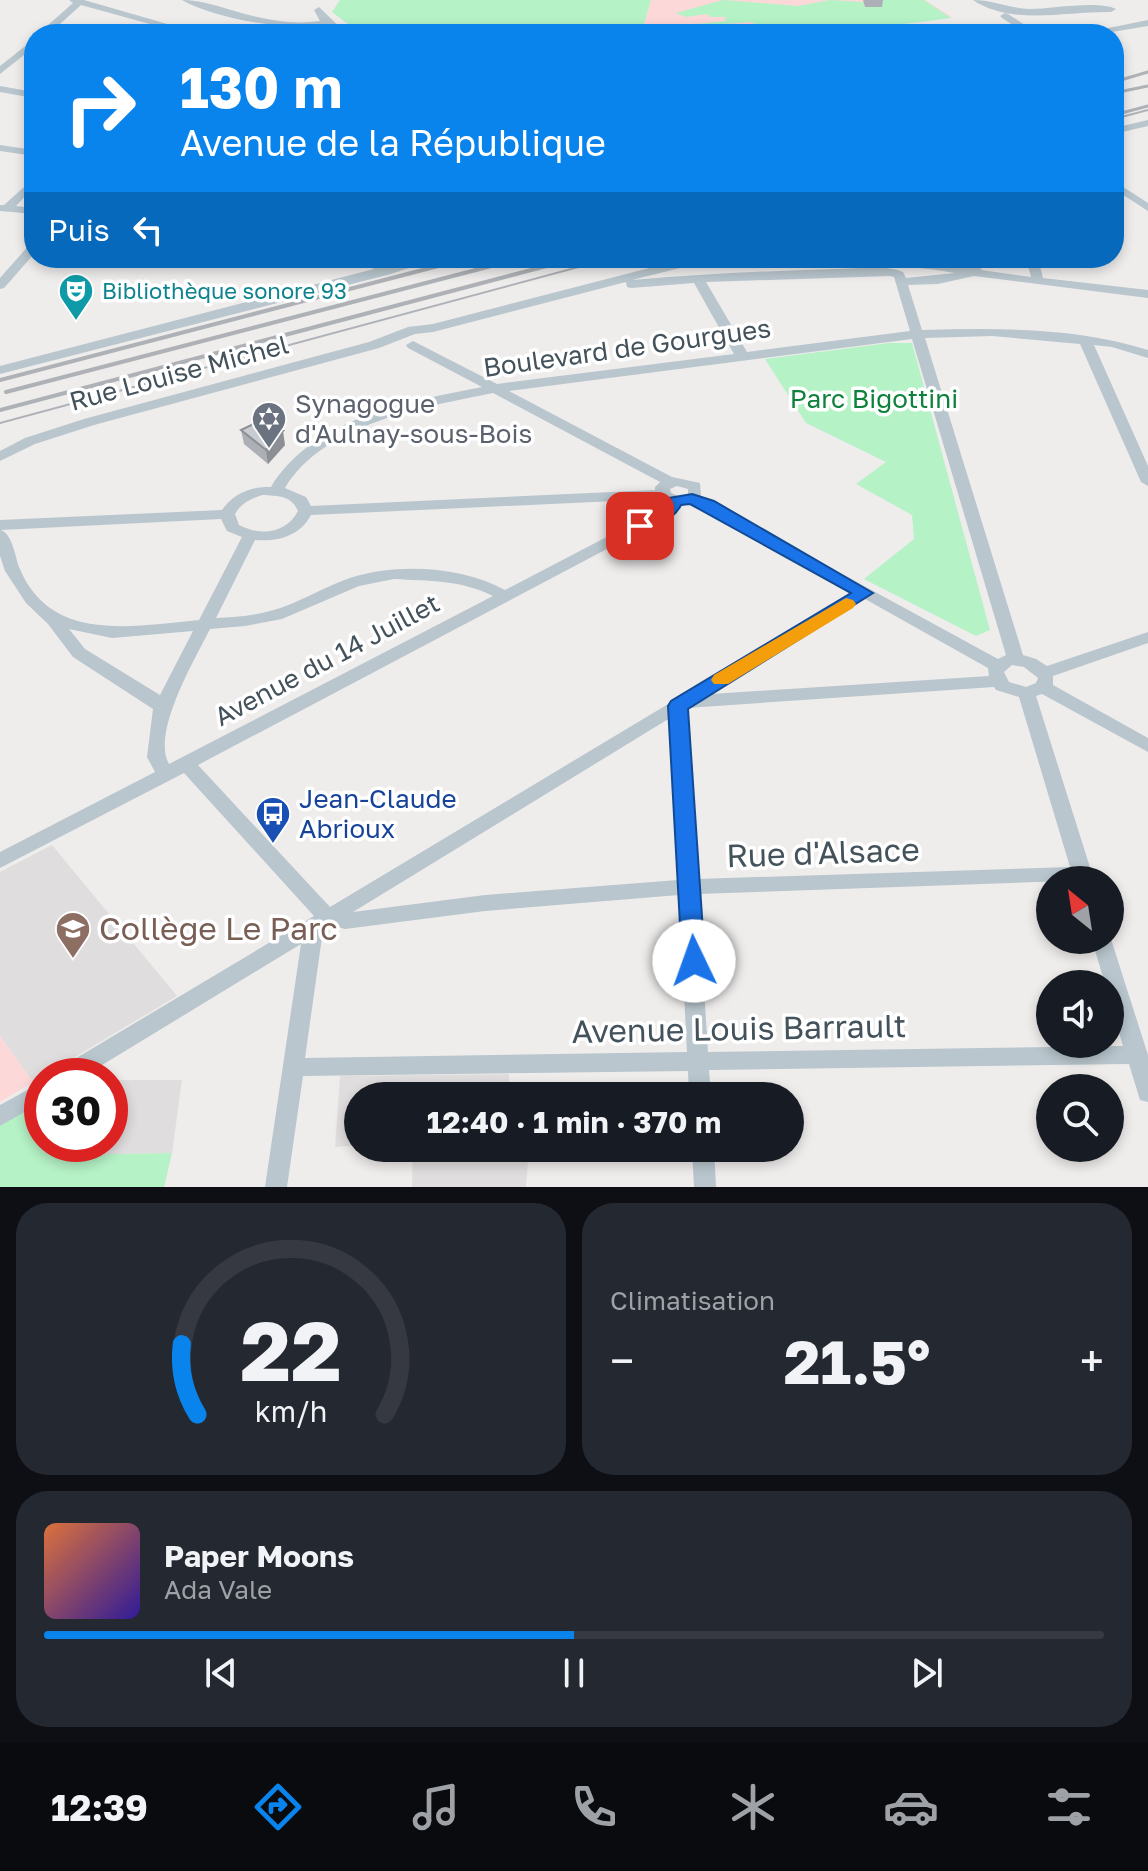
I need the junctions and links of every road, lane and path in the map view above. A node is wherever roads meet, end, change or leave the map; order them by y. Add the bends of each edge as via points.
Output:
1 (187, 0) edge
2 (978, 0) edge
3 (76, 2) edge
4 (1111, 4) edge
5 (322, 6) edge
6 (1005, 16) dead end
7 (329, 22) joint
8 (1148, 23) edge
9 (53, 24) edge
10 (159, 24) edge
11 (274, 24) edge
12 (321, 24) edge
13 (1018, 24) edge
14 (1123, 24) edge
15 (1124, 25) edge
16 (1124, 27) edge
17 (1127, 27) junction
18 (24, 51) edge
19 (0, 71) edge
20 (0, 89) edge
21 (24, 93) edge
22 (1148, 123) edge
23 (1124, 129) edge
24 (0, 148) edge
25 (24, 152) edge
26 (24, 190) edge
27 (1124, 191) edge
28 (4, 208) edge
29 (1148, 208) edge
30 (24, 210) edge
31 (24, 258) edge
32 (381, 268) edge
33 (397, 268) edge
34 (665, 268) edge
35 (681, 268) edge
36 (967, 268) edge
37 (986, 268) edge
38 (1035, 268) edge
39 (387, 271) junction
40 (697, 277) junction
41 (1038, 281) junction
42 (902, 282) junction
43 (606, 283) junction
44 (0, 285) edge
45 (1148, 294) edge
46 (435, 334) junction
47 (917, 334) junction
48 (1085, 340) junction
49 (406, 342) junction
50 (1148, 354) edge
51 (743, 357) junction
52 (443, 358) junction
53 (0, 370) edge
54 (492, 389) junction
55 (0, 457) edge
56 (1148, 482) edge
57 (276, 490) junction
58 (675, 494) junction
59 (306, 511) junction
60 (227, 514) junction
61 (0, 525) edge
62 (0, 534) edge
63 (250, 536) junction
64 (864, 593) junction
65 (505, 596) junction
66 (54, 620) junction
67 (207, 622) junction
68 (1148, 637) edge
69 (1016, 660) junction
70 (997, 674) junction
71 (1038, 684) junction
72 (682, 704) junction
73 (162, 707) junction
74 (1148, 746) edge
75 (186, 764) junction
76 (166, 774) junction
77 (0, 861) edge
78 (1080, 866) edge
79 (1036, 878) edge
80 (688, 887) junction
81 (321, 921) junction
82 (1106, 954) edge
83 (1137, 1055) junction
84 (96, 1058) edge
85 (697, 1061) junction
86 (294, 1067) junction
87 (699, 1082) edge
88 (1148, 1093) edge
89 (24, 1102) edge
90 (0, 1116) edge
91 (704, 1162) edge
92 (276, 1187) edge
93 (705, 1187) edge

1 - 11 street
2 - 4 street via 1010,12
3 - 9 street
3 - 10 street
4 - 14 street via 1112,16
5 - 7 street
6 - 13 street
7 - 12 street
8 - 17 street
15 - 17 street
16 - 17 street
18 - 19 street
20 - 21 street
22 - 23 street
24 - 25 street
26 - 28 street
27 - 29 street
28 - 30 street
31 - 44 street
32 - 39 street
33 - 39 street
34 - 43 street, Rue Louise Michel
35 - 43 street, Rue Louise Michel
36 - 42 street, Rue Louise Michel via 938,280
37 - 41 street
38 - 41 street
39 - 53 street
40 - 42 street, Rue Louise Michel via 892,272
40 - 43 street, Rue Louise Michel
40 - 51 street
41 - 45 street
42 - 47 street
43 - 46 street, Rue Louise Michel via 470,319
46 - 49 street, Rue Louise Michel
46 - 52 street
47 - 48 street, Boulevard de Gourgues via 992,332
47 - 51 street, Boulevard de Gourgues
47 - 69 street
48 - 50 street, Boulevard de Gourgues
48 - 56 street
49 - 52 street
49 - 55 street, Rue Louise Michel via 374,345 100,419 23,443
51 - 54 street, Boulevard de Gourgues
52 - 54 street
54 - 57 street, Boulevard de Gourgues via 346,430 294,463
54 - 58 street
57 - 59 street via 294,495
57 - 60 street via 239,499
58 - 59 street
58 - 64 street via 708,505
58 - 65 street, Avenue du 14 Juillet via 670,510
59 - 63 street via 287,532
60 - 61 street
60 - 63 street via 232,528
62 - 66 street via 13,571
63 - 67 street
64 - 70 street
64 - 72 street
65 - 67 street via 456,578 394,574 355,582 276,615
65 - 75 street, Avenue du 14 Juillet
66 - 67 street via 112,633
66 - 73 street via 79,653
67 - 73 street
68 - 71 street
69 - 70 street
69 - 71 street via 1033,664
70 - 71 street via 1009,690
70 - 72 street
71 - 74 street
71 - 78 street
72 - 80 street
72 - 81 street
73 - 76 street via 156,757
75 - 76 street, Avenue du 14 Juillet
75 - 81 street
76 - 77 street, Avenue du 14 Juillet
79 - 80 street, Rue d'Alsace
80 - 81 street, Rue d'Alsace
80 - 85 street
81 - 84 street
81 - 86 street
82 - 83 street
83 - 85 street, Avenue Louis Barrault
83 - 88 street
85 - 86 street, Avenue Louis Barrault
85 - 87 street
86 - 92 street
89 - 90 street
91 - 93 street

